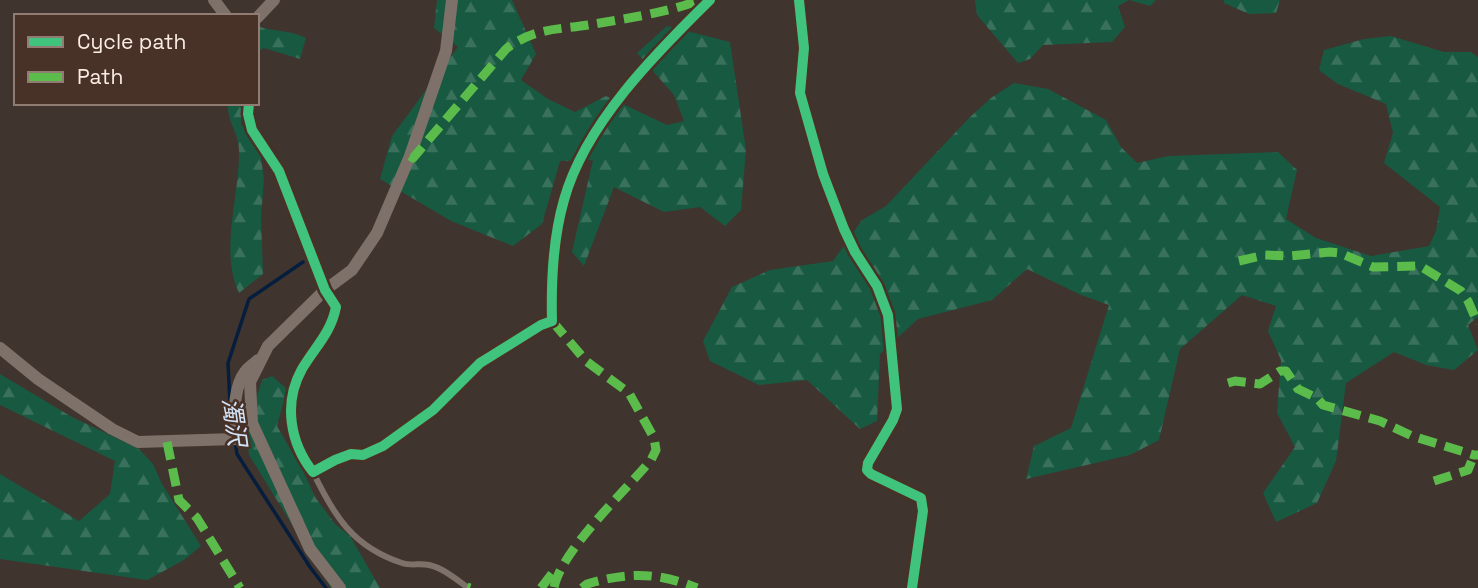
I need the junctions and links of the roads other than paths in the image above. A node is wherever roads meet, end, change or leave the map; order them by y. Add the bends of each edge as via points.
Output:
1 (274, 0) edge
2 (452, 0) edge
3 (710, 0) edge
4 (799, 0) edge
5 (259, 16) edge
6 (249, 105) edge
7 (325, 290) junction
8 (0, 348) edge
9 (261, 358) junction
10 (313, 472) junction
11 (467, 587) edge
12 (340, 588) edge
13 (912, 588) edge

1 - 5 street
2 - 7 street via 446,51 410,156 377,233 352,270
3 - 10 street via 650,60 587,144 564,198 558,228 552,321 480,363 433,410 383,446 363,455 351,454
4 - 13 street via 804,48 800,93 823,174 855,252 877,286 888,315 897,409 867,470 920,498 923,511
6 - 7 street via 252,130 279,170
7 - 9 street
7 - 10 street via 336,307 334,320 298,378 291,411 302,458
8 - 9 street via 112,429 138,442 235,439 238,390 244,372
9 - 12 street via 250,382 252,423 310,549
10 - 11 lane via 329,506 357,538 405,564 430,565

